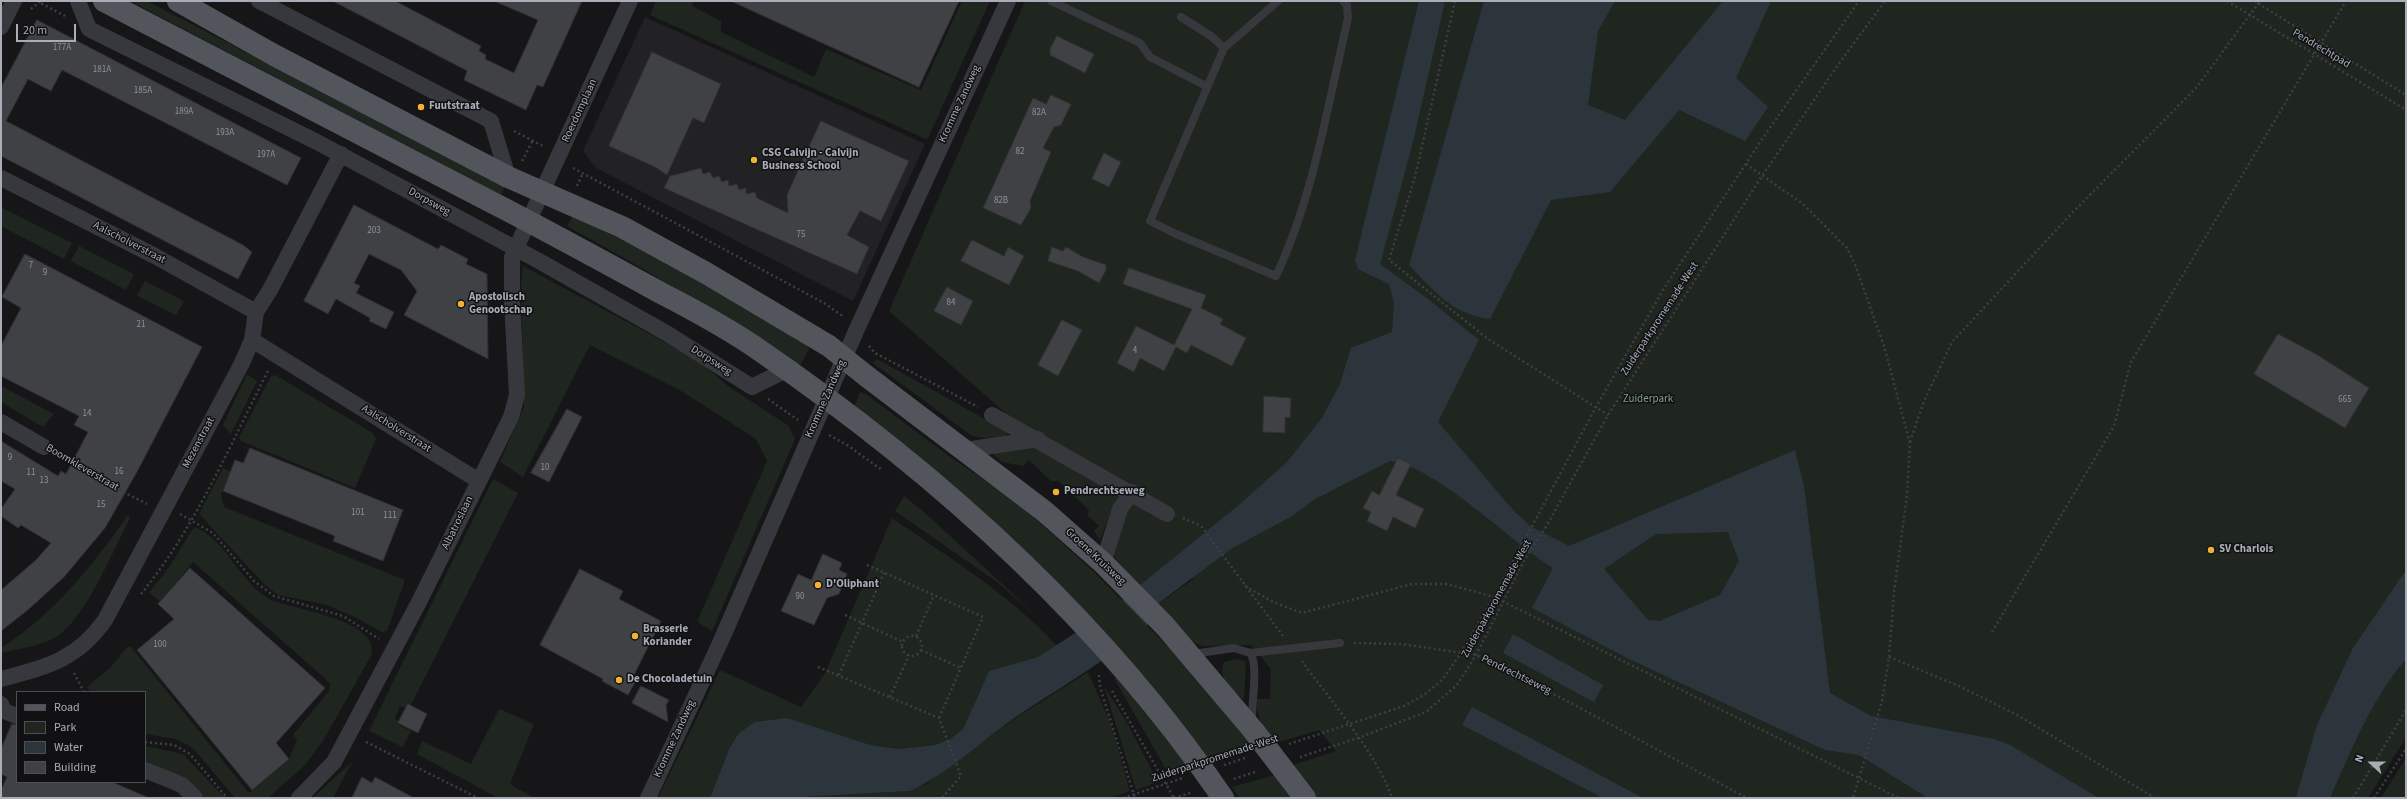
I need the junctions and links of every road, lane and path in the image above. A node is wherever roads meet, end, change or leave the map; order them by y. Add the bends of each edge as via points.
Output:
1 (14, 1) edge
2 (78, 1) edge
3 (104, 1) edge
4 (178, 1) edge
5 (259, 1) edge
6 (630, 1) edge
7 (1008, 1) edge
8 (1052, 1) edge
9 (1278, 1) edge
10 (1343, 1) edge
11 (1454, 1) edge
12 (1859, 1) edge
13 (1885, 1) edge
14 (2227, 1) edge
15 (2254, 1) edge
16 (2346, 1) edge
17 (2259, 2) edge
18 (2251, 16) junction
19 (1181, 17) dead end
20 (1, 27) edge
21 (2320, 43) junction
22 (1224, 48) junction
23 (2314, 54) junction
24 (1206, 86) junction
25 (2406, 95) edge
26 (2406, 110) edge
27 (492, 121) junction
28 (341, 154) junction
29 (558, 157) junction
30 (1746, 164) junction
31 (1762, 176) junction
32 (508, 177) junction
33 (1, 178) edge
34 (542, 191) junction
35 (527, 220) junction
36 (515, 249) junction
37 (256, 312) junction
38 (842, 315) dead end
39 (252, 340) junction
40 (875, 353) dead end
41 (276, 355) junction
42 (844, 357) junction
43 (786, 370) junction
44 (752, 387) junction
45 (826, 399) junction
46 (1596, 407) junction
47 (992, 414) joint
48 (1608, 414) junction
49 (796, 419) dead end
50 (1, 422) edge
51 (813, 429) junction
52 (1038, 439) junction
53 (1910, 443) junction
54 (44, 447) joint
55 (965, 450) junction
56 (885, 472) dead end
57 (479, 481) junction
58 (1132, 492) junction
59 (164, 510) junction
60 (1167, 514) dead end
61 (192, 520) junction
62 (1201, 526) dead end
63 (1227, 560) dead end
64 (1103, 563) junction
65 (867, 565) dead end
66 (884, 573) junction
67 (1245, 586) dead end
68 (934, 595) junction
69 (139, 597) dead end
70 (1494, 597) junction
71 (1503, 600) junction
72 (845, 615) dead end
73 (862, 623) junction
74 (1992, 632) dead end
75 (916, 636) junction
76 (903, 642) junction
77 (1340, 643) joint
78 (395, 649) junction
79 (921, 650) junction
80 (1250, 653) junction
81 (1461, 653) junction
82 (1189, 654) junction
83 (909, 655) junction
84 (1476, 656) junction
85 (1889, 657) junction
86 (66, 658) junction
87 (818, 667) dead end
88 (961, 668) junction
89 (838, 675) junction
90 (1103, 675) dead end
91 (1, 679) edge
92 (1111, 689) dead end
93 (83, 691) edge
94 (890, 697) junction
95 (1, 704) edge
96 (2406, 710) edge
97 (16, 716) edge
98 (939, 718) junction
99 (1253, 730) junction
100 (350, 734) junction
101 (146, 742) edge
102 (2406, 748) edge
103 (1267, 751) junction
104 (146, 770) edge
105 (1206, 771) junction
106 (1859, 778) junction
107 (1166, 784) junction
108 (1135, 796) edge
109 (195, 798) edge
110 (227, 798) edge
111 (299, 798) edge
112 (478, 798) edge
113 (648, 798) edge
114 (942, 798) edge
115 (1123, 798) edge
116 (1174, 798) edge
117 (1223, 798) edge
118 (1305, 798) edge
119 (1392, 798) edge
120 (1747, 798) edge
121 (1853, 798) edge
122 (1899, 798) edge
123 (2155, 798) edge
124 (2353, 798) edge
125 (2374, 798) edge

1 - 20 street
2 - 28 street, Dorpsweg via 89,29
3 - 35 main road
4 - 32 main road via 274,55
5 - 27 street
6 - 29 street, Roerdomplaan
7 - 42 street, Kromme Zandweg
8 - 24 lane via 1140,43 1150,58
9 - 22 lane
10 - 24 lane via 1348,18 1310,181 1290,247 1276,276 1150,221
11 - 46 path via 1415,177 1389,260 1488,339
12 - 30 path, Zuiderparkpromemade-West
13 - 31 path, Zuiderparkpromemade-West
14 - 18 path, Pendrechtpad
15 - 17 path, Pendrechtpad
16 - 21 path
17 - 18 path
17 - 21 path, Pendrechtpad
18 - 23 path, Pendrechtpad
18 - 53 path via 2196,88 2068,217 1952,342 1924,401
19 - 22 lane via 1211,36
21 - 23 path
21 - 25 path, Pendrechtpad
22 - 24 lane
23 - 26 path, Pendrechtpad
23 - 74 path via 2131,362 2114,426
27 - 29 path via 535,141
27 - 32 street
28 - 36 street, Dorpsweg
28 - 37 street, Mezenstraat
29 - 34 street, Roerdomplaan
29 - 38 path
30 - 31 path
30 - 46 path, Zuiderparkpromemade-West via 1663,290
31 - 48 path, Zuiderparkpromemade-West
31 - 53 path via 1803,204 1847,248 1884,346
32 - 34 main road
33 - 37 street, Aalscholverstraat via 153,255
34 - 35 street, Roerdomplaan
34 - 42 main road via 622,227 706,273
35 - 36 street, Albatroslaan
35 - 43 main road via 732,333
36 - 44 street, Dorpsweg via 668,334
36 - 57 street, Albatroslaan via 512,257 512,301 516,405
37 - 39 street, Mezenstraat
39 - 41 street, Aalscholverstraat
39 - 59 street, Mezenstraat
40 - 47 path
41 - 57 street, Aalscholverstraat
41 - 61 path
42 - 45 street, Kromme Zandweg
42 - 55 main road, Groene Kruisweg
43 - 44 street
43 - 45 main road
44 - 49 path
45 - 51 street, Kromme Zandweg
45 - 105 main road via 848,414 965,511 1080,623 1124,669
46 - 48 path
46 - 70 path, Zuiderparkpromemade-West
47 - 52 street
48 - 71 path, Zuiderparkpromemade-West
50 - 54 street, Boomkleverstraat
51 - 56 path via 847,444
51 - 113 street, Kromme Zandweg via 720,643
52 - 55 street
52 - 58 street
53 - 85 path via 1907,495
54 - 59 path, Boomkleverstraat via 100,480
55 - 64 main road, Groene Kruisweg via 1044,511
57 - 78 street, Albatroslaan
58 - 60 street
58 - 64 street via 1120,509
59 - 61 path, Boomkleverstraat
59 - 86 street, Mezenstraat via 105,620 90,639
61 - 69 path via 163,566
61 - 78 path, Boomkleverstraat via 213,533 254,581 274,596 343,616
62 - 63 path
64 - 82 main road, Groene Kruisweg via 1166,626
65 - 66 path
66 - 68 path
66 - 73 path
67 - 70 path via 1272,602 1302,613 1412,584 1447,584
68 - 75 path
68 - 88 path via 984,618
70 - 71 path
70 - 81 path, Zuiderparkpromemade-West
71 - 84 path, Zuiderparkpromemade-West
71 - 106 path
72 - 73 path
73 - 76 path
73 - 89 path
75 - 76 path via 906,638
75 - 79 path via 922,644
76 - 83 path via 903,649
77 - 80 lane
77 - 81 path, Pendrechtseweg via 1401,644
78 - 100 street, Albatroslaan
79 - 83 path via 917,654
79 - 88 path
80 - 82 lane via 1234,648
80 - 99 lane via 1254,664 1251,708
81 - 84 path, Pendrechtseweg
81 - 103 path, Zuiderparkpromemade-West via 1442,680 1424,695 1404,706
82 - 99 main road, Groene Kruisweg
83 - 94 path
84 - 119 path, Zuiderparkpromemade-West via 1457,685 1426,712 1358,738 1387,783
84 - 120 path, Pendrechtseweg via 1569,702
85 - 106 path via 1882,701
85 - 123 path via 1959,686 2019,716
86 - 91 street, Mezenstraat
86 - 93 path
87 - 89 path
88 - 98 path
89 - 94 path
90 - 108 path via 1099,668 1100,687
92 - 107 path
94 - 98 path
95 - 97 street via 4,710
96 - 124 path
98 - 114 path via 961,776
99 - 103 main road, Groene Kruisweg
100 - 111 street, Albatroslaan via 334,762
100 - 112 path
101 - 110 path via 174,745 190,754
102 - 125 path
103 - 105 path, Zuiderparkpromemade-West
103 - 118 main road, Groene Kruisweg
104 - 109 street via 182,785
105 - 107 path, Zuiderparkpromemade-West
105 - 117 main road
106 - 121 path
106 - 122 path
107 - 108 path, Zuiderparkpromemade-West
107 - 116 path
108 - 115 path, Zuiderparkpromemade-West

